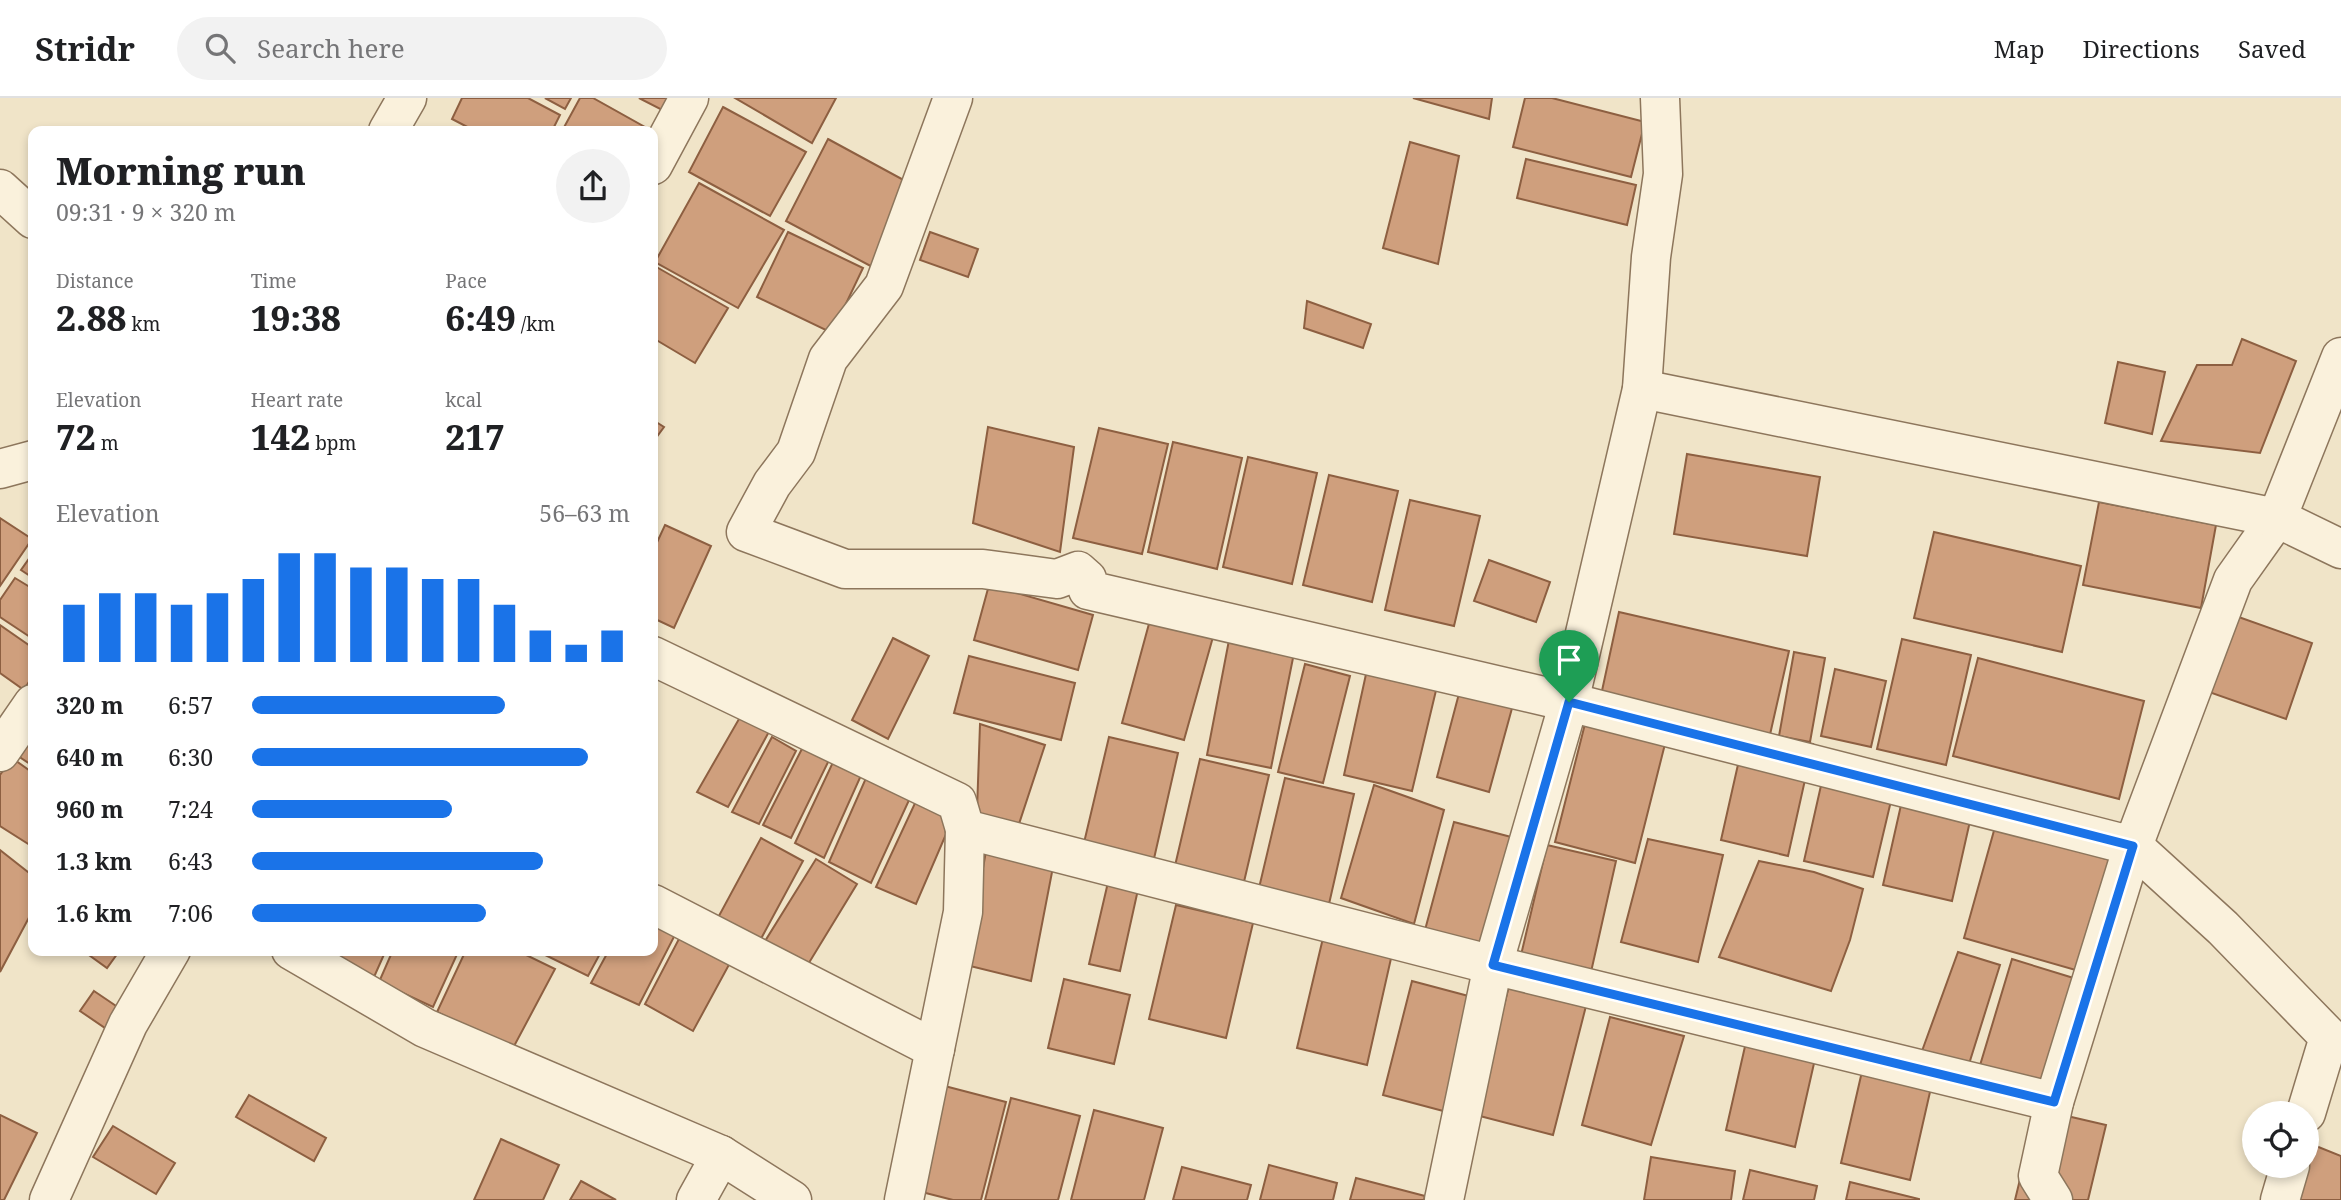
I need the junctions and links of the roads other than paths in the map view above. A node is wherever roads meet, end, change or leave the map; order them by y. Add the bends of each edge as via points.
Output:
1 (407, 98) edge
2 (689, 98) edge
3 (953, 98) edge
4 (1660, 98) edge
5 (391, 126) edge
6 (658, 155) edge
7 (0, 189) edge
8 (28, 214) edge
9 (2341, 356) edge
10 (1642, 389) junction
11 (28, 461) edge
12 (0, 469) edge
13 (2277, 518) junction
14 (2341, 549) edge
15 (658, 658) edge
16 (1569, 702) junction
17 (28, 711) edge
18 (0, 752) edge
19 (965, 829) junction
20 (2133, 846) junction
21 (658, 907) edge
22 (168, 956) edge
23 (301, 956) edge
24 (1493, 965) junction
25 (2335, 1023) edge
26 (935, 1049) junction
27 (2310, 1101) edge
28 (2054, 1102) junction
29 (721, 1155) junction
30 (2286, 1178) edge
31 (50, 1200) edge
32 (696, 1200) edge
33 (792, 1200) edge
34 (904, 1200) edge
35 (1444, 1200) edge
36 (2053, 1200) edge
37 (2280, 1200) edge

1 - 5 street
2 - 6 street
3 - 16 street via 884,286 828,359 796,452 746,532 845,569 983,569 1057,579 1078,571 1087,579 1088,590
4 - 10 street via 1663,174 1651,257
7 - 8 street
9 - 13 street
10 - 13 street
10 - 16 street
11 - 12 street
13 - 14 street
13 - 20 street via 2233,580
15 - 19 street via 957,802
16 - 20 street
16 - 24 street
17 - 18 street
19 - 24 street
19 - 26 street via 963,912
20 - 25 street
20 - 28 street
21 - 26 street
22 - 31 street via 128,1024
23 - 29 street via 425,1028
24 - 28 street
24 - 35 street
25 - 27 street
26 - 34 street
28 - 36 street via 2038,1177
29 - 32 street
29 - 33 street
30 - 37 street

